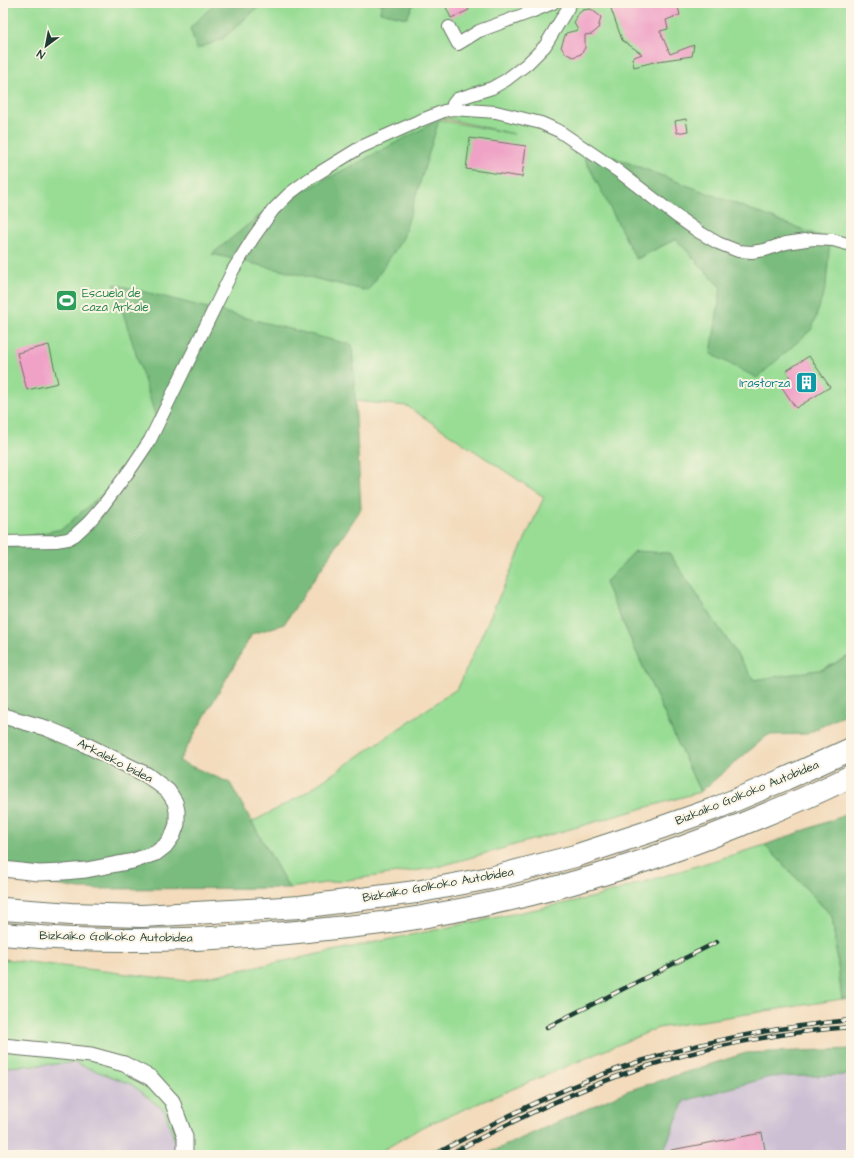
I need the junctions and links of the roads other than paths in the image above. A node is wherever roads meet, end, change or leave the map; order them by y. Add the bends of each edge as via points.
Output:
1 (553, 3) edge
2 (571, 3) edge
3 (450, 27) dead end
4 (453, 109) junction
5 (851, 246) edge
6 (3, 542) edge
7 (3, 716) edge
8 (851, 749) edge
9 (851, 776) edge
10 (3, 869) edge
11 (3, 909) edge
12 (3, 934) edge
13 (3, 1046) edge
14 (185, 1155) edge

1 - 3 street via 480,31 458,44
2 - 4 street via 545,46 527,64 492,88 457,99
4 - 5 street via 511,115 559,131 618,171 699,232 738,251 766,250 786,243 812,239 833,240
4 - 6 street via 361,147 289,194 273,210 237,264 150,440 102,507 89,522 68,539
7 - 10 street, Arkaleko bidea via 46,728 147,775 168,791 177,811 177,824 165,846 156,853 133,861 64,872 39,873
8 - 11 highway, Bizkaiko Golkoko Autobidea via 719,807 647,833 575,856 490,878 416,892 300,908 142,916
9 - 12 highway, Bizkaiko Golkoko Autobidea via 773,812 696,843 620,869 503,901 428,916 322,930 222,937 144,940 72,939
13 - 14 street via 91,1055 124,1064 151,1078 172,1101 185,1137

